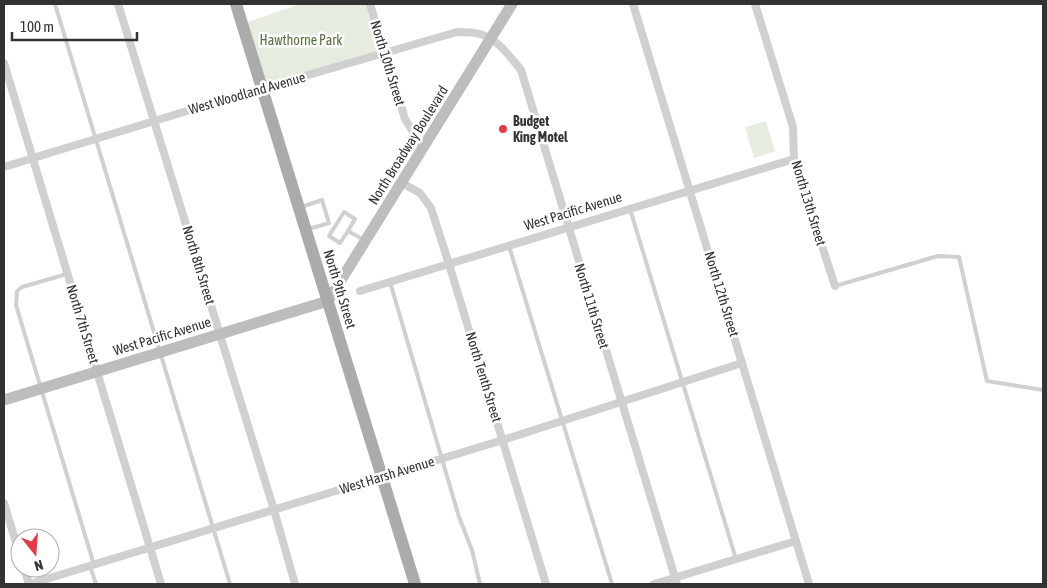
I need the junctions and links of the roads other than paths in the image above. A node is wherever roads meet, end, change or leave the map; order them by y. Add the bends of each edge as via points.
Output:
1 (55, 4) edge
2 (118, 4) edge
3 (236, 4) edge
4 (370, 4) edge
5 (512, 4) edge
6 (633, 4) edge
7 (755, 4) edge
8 (491, 39) junction
9 (385, 53) junction
10 (4, 63) edge
11 (261, 88) junction
12 (154, 121) junction
13 (96, 138) junction
14 (423, 148) junction
15 (32, 158) junction
16 (794, 158) junction
17 (4, 167) edge
18 (402, 183) junction
19 (690, 191) junction
20 (299, 207) junction
21 (630, 209) junction
22 (328, 223) junction
23 (336, 224) junction
24 (569, 228) junction
25 (306, 230) junction
26 (348, 231) junction
27 (366, 241) junction
28 (509, 246) junction
29 (449, 264) junction
30 (67, 274) junction
31 (390, 282) junction
32 (835, 286) joint
33 (360, 291) dead end
34 (328, 301) junction
35 (220, 334) junction
36 (161, 352) junction
37 (742, 363) junction
38 (97, 372) junction
39 (682, 382) junction
40 (41, 388) junction
41 (1043, 390) edge
42 (4, 400) edge
43 (622, 402) junction
44 (563, 421) junction
45 (503, 440) junction
46 (442, 458) junction
47 (383, 477) junction
48 (4, 503) edge
49 (274, 510) junction
50 (12, 528) edge
51 (214, 528) junction
52 (796, 541) junction
53 (150, 547) junction
54 (736, 559) junction
55 (92, 565) junction
56 (676, 581) edge
57 (29, 584) edge
58 (96, 584) edge
59 (161, 584) edge
60 (230, 584) edge
61 (295, 584) edge
62 (415, 584) edge
63 (480, 584) edge
64 (546, 584) edge
65 (612, 584) edge
66 (654, 584) edge
67 (809, 584) edge

1 - 13 lane
2 - 12 street, North 8th Street
3 - 11 main road, North 9th Street
4 - 9 street, North 10th Street
5 - 8 main road, North Broadway Boulevard
6 - 19 street, North 12th Street
7 - 16 street, North 13th Street via 792,127
8 - 9 street, West Woodland Avenue via 480,34 457,32
8 - 14 main road, North Broadway Boulevard
8 - 24 street, North 11th Street via 521,70
9 - 11 street, West Woodland Avenue
9 - 14 street, North 10th Street via 405,119
10 - 15 street, North 7th Street
11 - 12 street, West Woodland Avenue
11 - 20 main road, North 9th Street
12 - 13 street, West Woodland Avenue
12 - 35 street, North 8th Street
13 - 15 street, West Woodland Avenue
13 - 36 lane
14 - 18 main road, North Broadway Boulevard
15 - 17 street, West Woodland Avenue
15 - 30 street, North 7th Street
16 - 19 street, West Pacific Avenue
16 - 32 street, North 13th Street
18 - 27 main road, North Broadway Boulevard
18 - 29 street, North Tenth Street via 420,193 431,208
19 - 21 street, West Pacific Avenue
19 - 37 street, North 12th Street
20 - 22 lane via 322,200
20 - 25 main road, North 9th Street
21 - 24 street, West Pacific Avenue
21 - 39 lane
22 - 23 lane
22 - 25 lane
23 - 26 lane via 329,236 340,243
23 - 26 lane via 344,212 355,218
24 - 28 street, West Pacific Avenue
24 - 43 street, North 11th Street
25 - 34 main road, North 9th Street
26 - 27 lane
27 - 34 main road, North Broadway Boulevard
28 - 29 street, West Pacific Avenue
28 - 44 lane
29 - 31 street, West Pacific Avenue
29 - 45 street, North Tenth Street
30 - 38 street, North 7th Street
30 - 40 lane via 22,287 16,297
31 - 33 street, West Pacific Avenue
31 - 46 lane
32 - 41 lane via 938,256 959,257 987,381
34 - 35 main road, West Pacific Avenue
34 - 47 main road, North 9th Street
35 - 36 main road, West Pacific Avenue
35 - 49 street, North 8th Street
36 - 38 main road, West Pacific Avenue
36 - 51 lane
37 - 39 street, West Harsh Avenue
37 - 52 street, North 12th Street
38 - 40 main road, West Pacific Avenue
38 - 53 street, North 7th Street
39 - 43 street, West Harsh Avenue
39 - 54 lane
40 - 42 main road, West Pacific Avenue
40 - 55 lane
43 - 44 street, West Harsh Avenue
43 - 56 street, North 11th Street
44 - 45 street, West Harsh Avenue
44 - 65 lane
45 - 46 street, West Harsh Avenue
45 - 64 street, North Tenth Street
46 - 47 street, West Harsh Avenue
46 - 63 lane
47 - 49 street, West Harsh Avenue
47 - 62 main road, North 9th Street
48 - 50 street
49 - 51 street, West Harsh Avenue
49 - 61 street, North 8th Street
51 - 53 street, West Harsh Avenue
51 - 60 lane
52 - 54 street
52 - 67 street, North 12th Street
53 - 55 street, West Harsh Avenue
53 - 59 street, North 7th Street
54 - 56 street
55 - 57 street, West Harsh Avenue
55 - 58 lane
56 - 66 street

